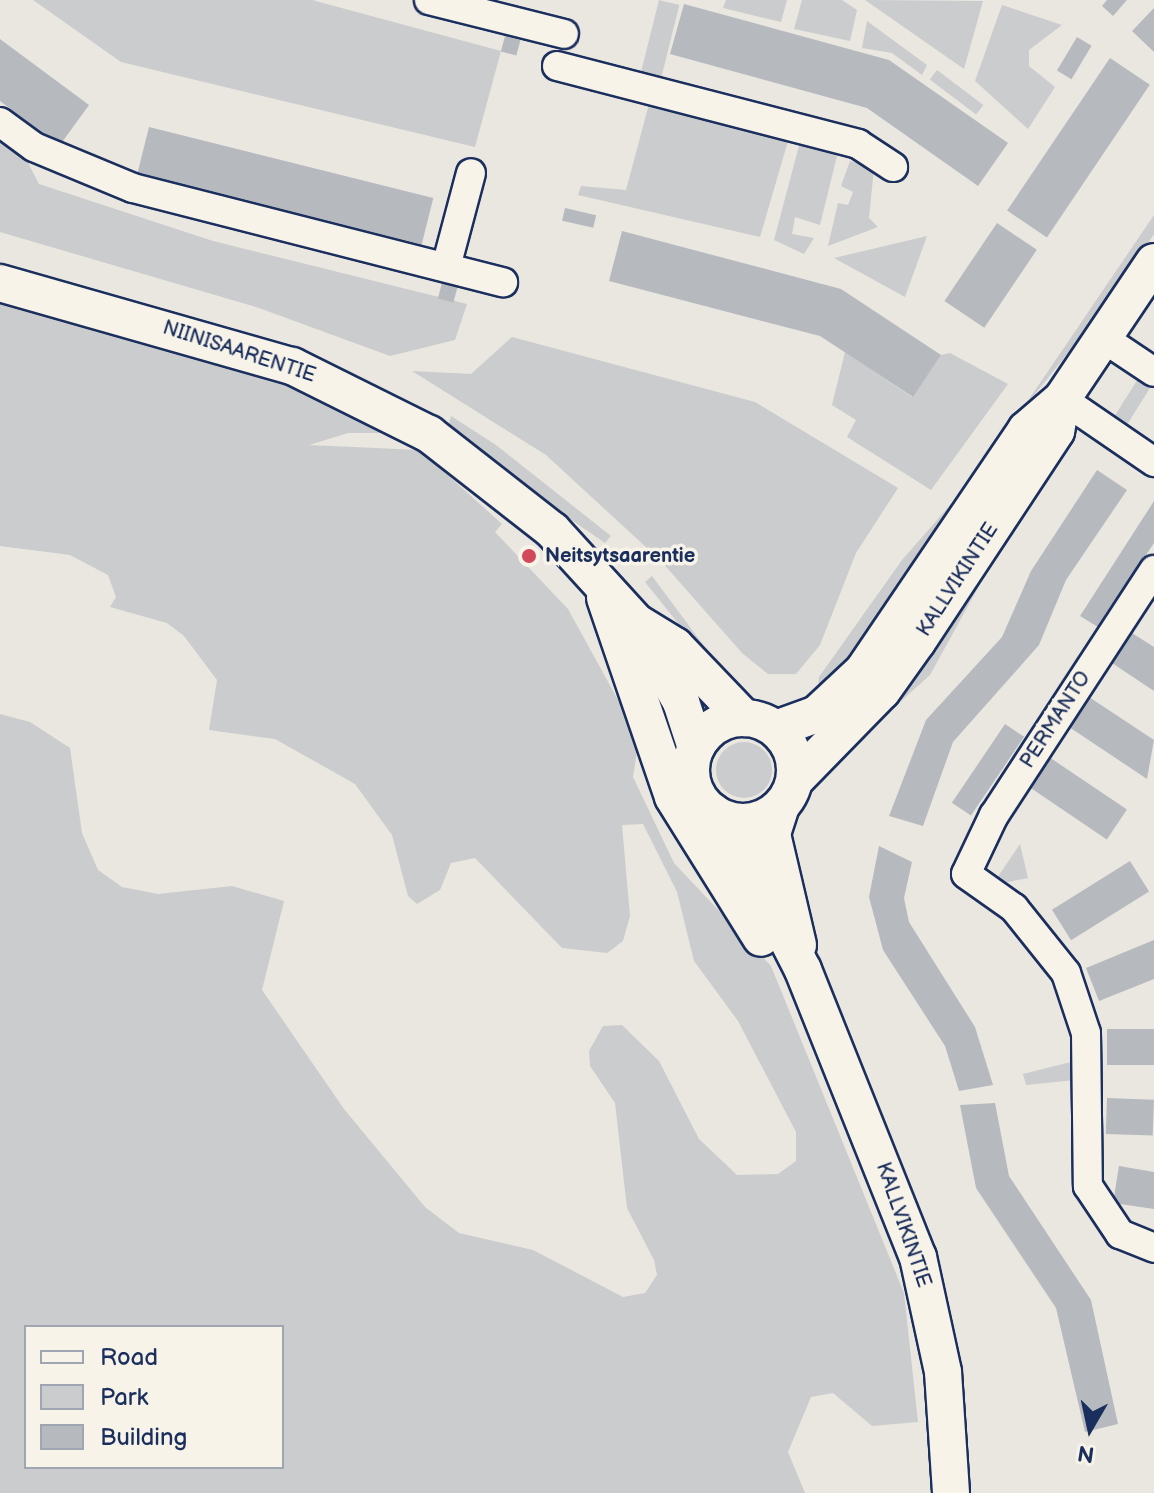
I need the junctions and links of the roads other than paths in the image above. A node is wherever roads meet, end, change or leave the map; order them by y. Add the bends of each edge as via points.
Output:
1 (429, 0) edge
2 (564, 34) dead end
3 (557, 66) dead end
4 (0, 122) edge
5 (893, 167) dead end
6 (471, 173) dead end
7 (1154, 262) edge
8 (446, 267) junction
9 (503, 282) dead end
10 (0, 283) edge
11 (1103, 338) junction
12 (1154, 372) edge
13 (1062, 399) junction
14 (1154, 462) edge
15 (1154, 570) edge
16 (598, 577) junction
17 (636, 622) junction
18 (760, 723) junction
19 (696, 748) junction
20 (788, 793) junction
21 (713, 812) junction
22 (803, 970) junction
23 (1154, 1248) edge
24 (951, 1493) edge

1 - 2 street
3 - 5 street via 858,144
4 - 8 street via 34,147 133,188
6 - 8 street
7 - 11 main road, KALLVIKINTIE
8 - 9 street
10 - 16 main road, NIINISAARENTIE via 264,356 373,402 488,474
11 - 12 street
11 - 13 main road, KALLVIKINTIE
13 - 14 street
13 - 18 main road, KALLVIKINTIE via 1034,418 863,671 824,709
13 - 20 main road, KALLVIKINTIE via 1056,431 917,642 882,691
15 - 23 street, PERMANTO via 994,815 966,874 1014,908 1066,973 1086,1033 1088,1186 1120,1234
16 - 17 main road, NIINISAARENTIE
16 - 22 main road via 688,825 761,939
17 - 18 main road, NIINISAARENTIE via 675,646
17 - 19 main road, NIINISAARENTIE via 686,713
18 - 19 main road via 716,726
18 - 20 main road via 792,752
19 - 21 main road via 693,783
20 - 21 main road via 756,820
20 - 22 main road, KALLVIKINTIE via 772,834
21 - 22 main road, KALLVIKINTIE via 736,839
22 - 24 main road, KALLVIKINTIE via 918,1257 943,1372

